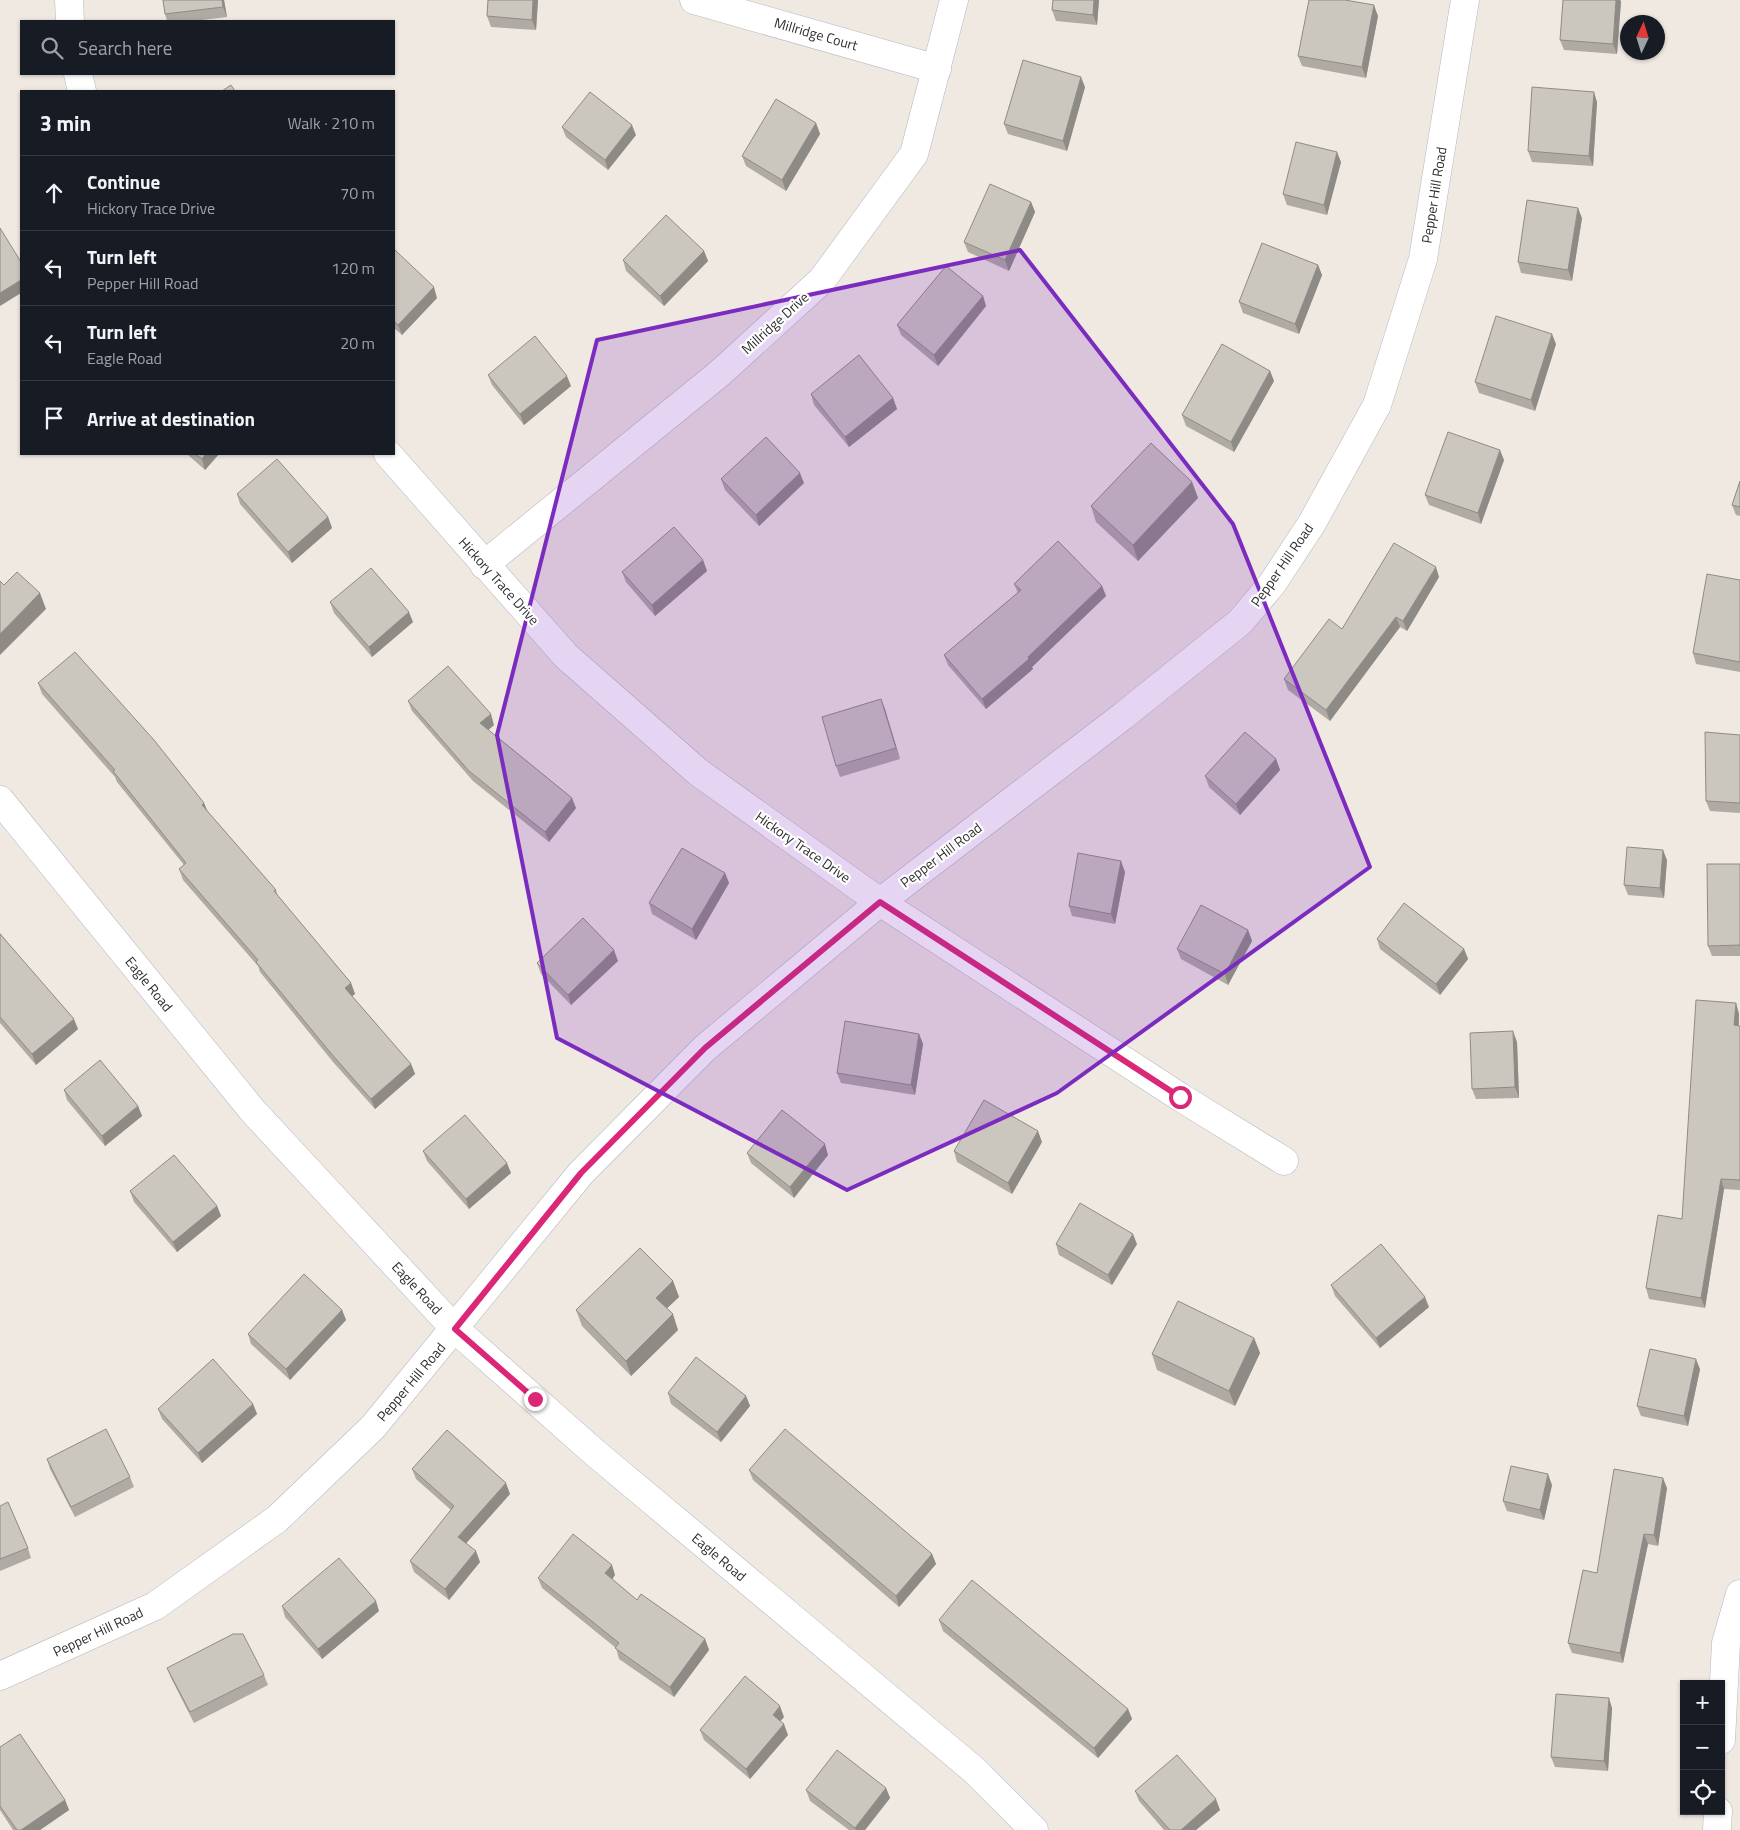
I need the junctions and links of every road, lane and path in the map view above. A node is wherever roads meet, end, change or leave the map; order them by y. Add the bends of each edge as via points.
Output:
1 (68, 0) edge
2 (694, 0) edge
3 (954, 0) edge
4 (1466, 0) edge
5 (70, 20) edge
6 (937, 69) junction
7 (78, 75) edge
8 (82, 90) edge
9 (389, 455) edge
10 (484, 565) junction
11 (0, 800) edge
12 (880, 902) junction
13 (1284, 1161) dead end
14 (455, 1329) junction
15 (1740, 1594) edge
16 (0, 1676) edge
17 (1722, 1725) edge
18 (1718, 1815) edge
19 (1034, 1830) edge
20 (1717, 1830) edge

1 - 5 street
2 - 6 street, Millridge Court
3 - 6 street, Millridge Drive
4 - 12 street, Pepper Hill Road via 1423,260 1377,406 1312,523 1272,584 1240,622
6 - 10 street, Millridge Drive via 914,154 822,280 720,372
7 - 8 street
9 - 10 street, Hickory Trace Drive
10 - 12 street, Hickory Trace Drive via 566,656 698,772
11 - 14 street, Eagle Road via 252,1110
12 - 13 street, Hickory Trace Drive
12 - 14 street, Pepper Hill Road via 698,1055 581,1173
14 - 16 street, Pepper Hill Road via 373,1427 277,1519 155,1606
14 - 19 street, Eagle Road via 594,1452 974,1770
15 - 17 street via 1726,1644
18 - 20 street

